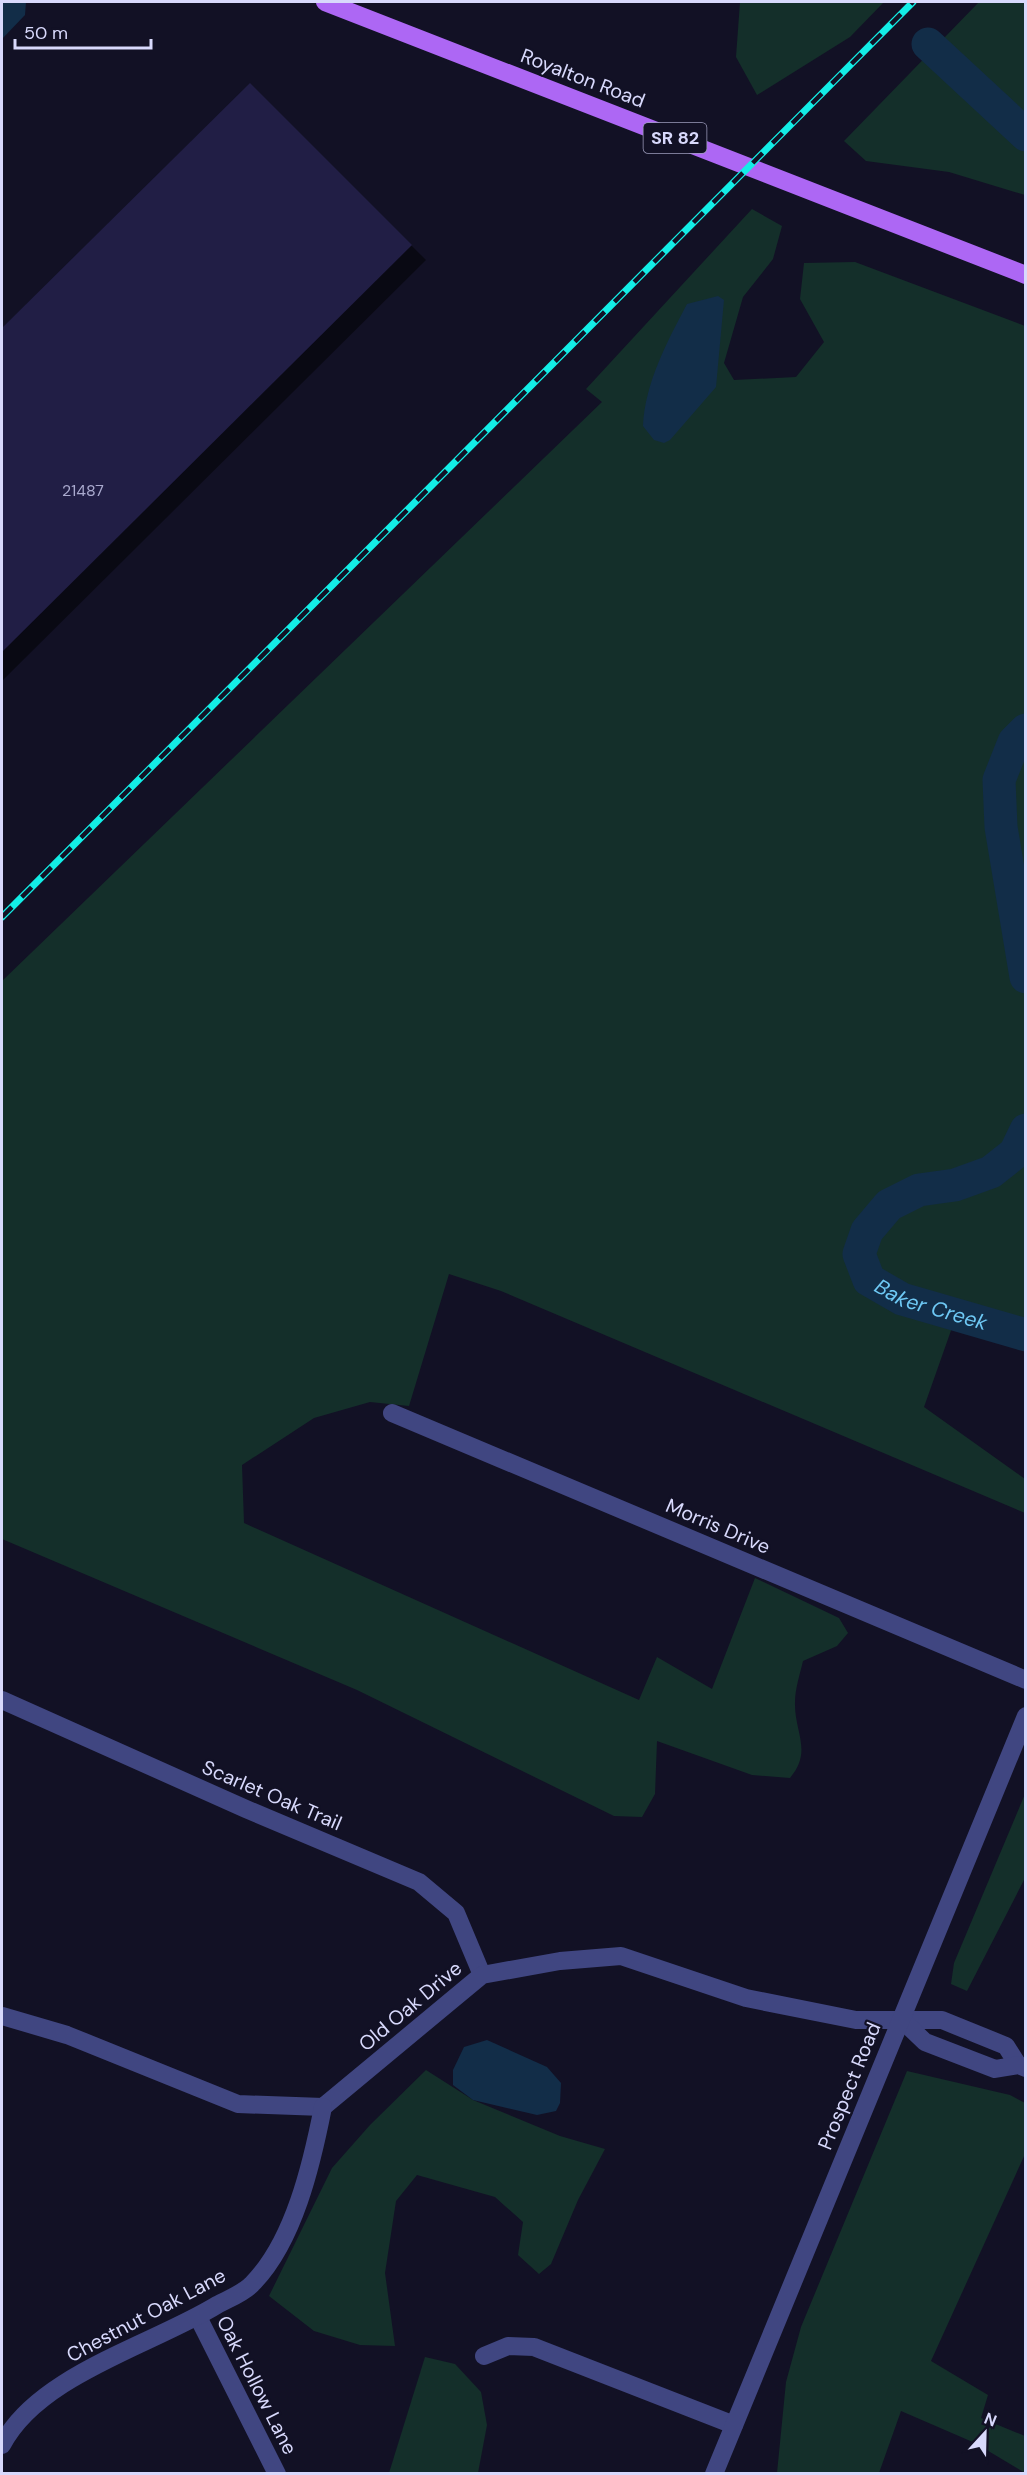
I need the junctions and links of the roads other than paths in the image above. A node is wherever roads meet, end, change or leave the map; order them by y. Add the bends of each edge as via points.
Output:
1 (325, 2) edge
2 (1026, 275) edge
3 (392, 1413) dead end
4 (1026, 1680) edge
5 (2, 1700) edge
6 (1026, 1716) edge
7 (482, 1975) junction
8 (2, 2016) edge
9 (901, 2019) junction
10 (1022, 2067) edge
11 (323, 2107) junction
12 (198, 2317) junction
13 (484, 2356) dead end
14 (734, 2425) junction
15 (2, 2445) edge
16 (277, 2474) edge
17 (714, 2474) edge

1 - 2 main road, Royalton Road / SR 82
3 - 4 street, Morris Drive
5 - 7 street, Scarlet Oak Trail via 419,1882 456,1913
6 - 9 street, Prospect Road
7 - 9 street, Old Oak Drive via 560,1961 621,1956 746,1998 856,2020
7 - 11 street, Old Oak Drive
8 - 11 street via 67,2035 238,2104
9 - 10 street via 925,2042 995,2069
9 - 10 street, Old Oak Drive via 942,2020 1006,2046
9 - 14 street, Prospect Road
11 - 12 street, Chestnut Oak Lane via 310,2172 277,2249 252,2284
12 - 15 street, Chestnut Oak Lane via 136,2344 46,2395 9,2430
12 - 16 street, Oak Hollow Lane
13 - 14 street via 508,2346 534,2347
14 - 17 street, Prospect Road

